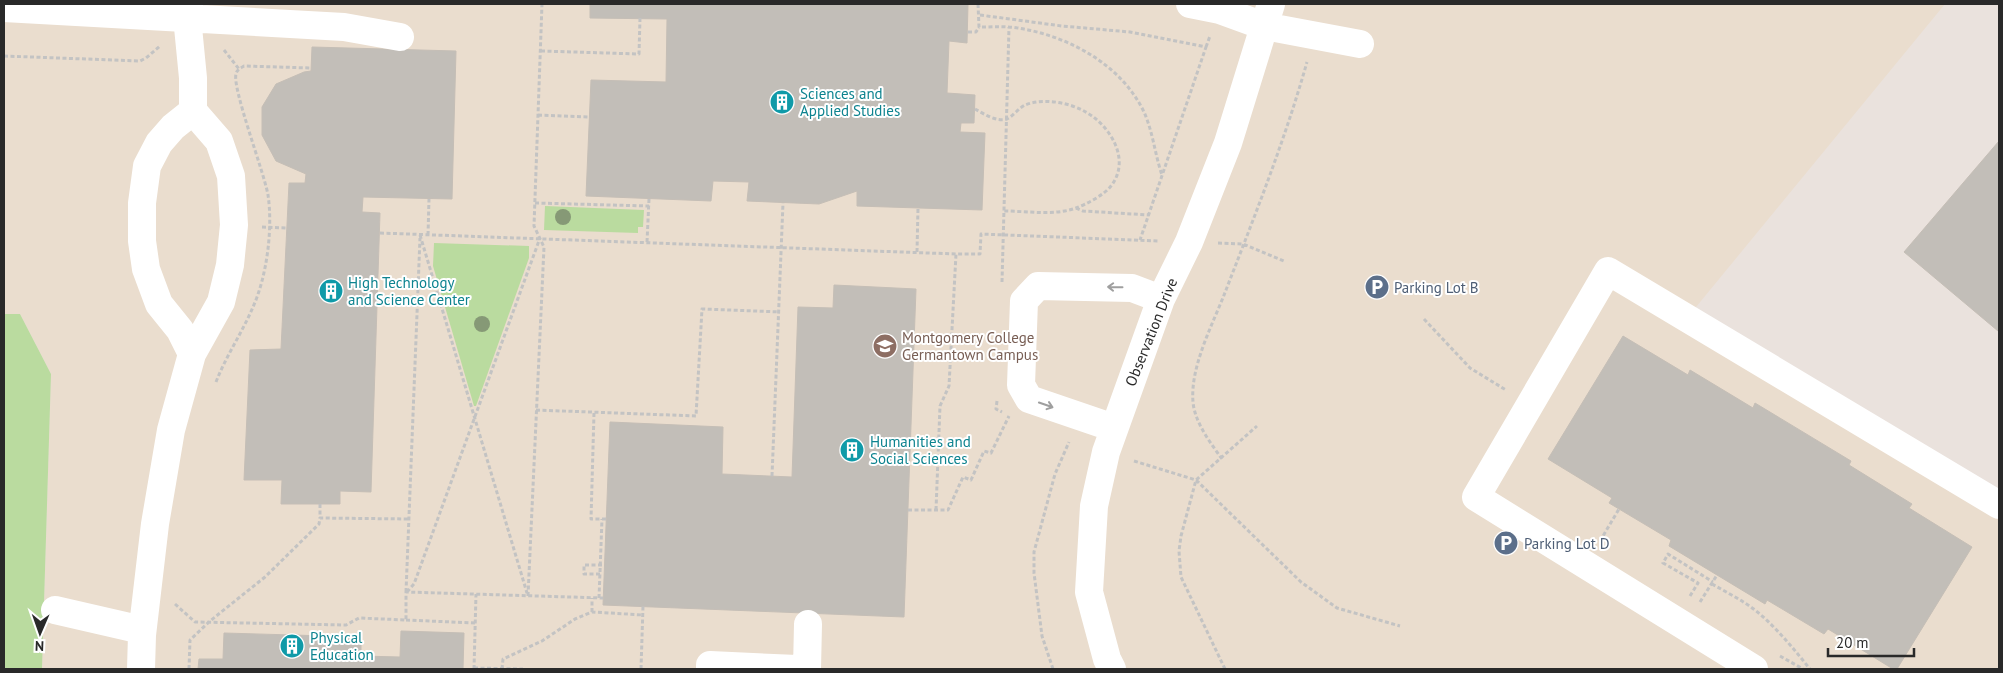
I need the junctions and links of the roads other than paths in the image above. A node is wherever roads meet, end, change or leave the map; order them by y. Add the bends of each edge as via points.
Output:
1 (1190, 4) edge
2 (4, 8) edge
3 (188, 10) edge
4 (1267, 15) edge
5 (400, 37) dead end
6 (1360, 44) dead end
7 (193, 111) junction
8 (1161, 299) junction
9 (192, 354) junction
10 (1114, 428) junction
11 (1999, 505) edge
12 (55, 610) dead end
13 (808, 624) dead end
14 (142, 630) junction
15 (141, 669) edge
16 (710, 669) edge
17 (798, 669) edge
18 (806, 669) edge
19 (1112, 669) edge
20 (1754, 669) edge

1 - 4 street
2 - 3 street
3 - 5 street via 263,24 344,27
3 - 7 street
4 - 6 street
4 - 8 street, Observation Drive via 1228,143 1189,242
7 - 9 street via 219,141 231,176 234,225 230,265 221,302
7 - 9 street via 159,143 147,166 142,203 146,269 159,304 180,330
8 - 10 street, Observation Drive
8 -> 10 street via 1132,288 1038,286 1024,301 1021,385 1029,399
9 - 14 street via 171,430
10 - 19 street, Observation Drive via 1094,506 1089,592
11 - 20 street via 1608,271 1476,497
12 - 14 street
13 - 18 street
14 - 15 street
16 - 17 street via 710,665

